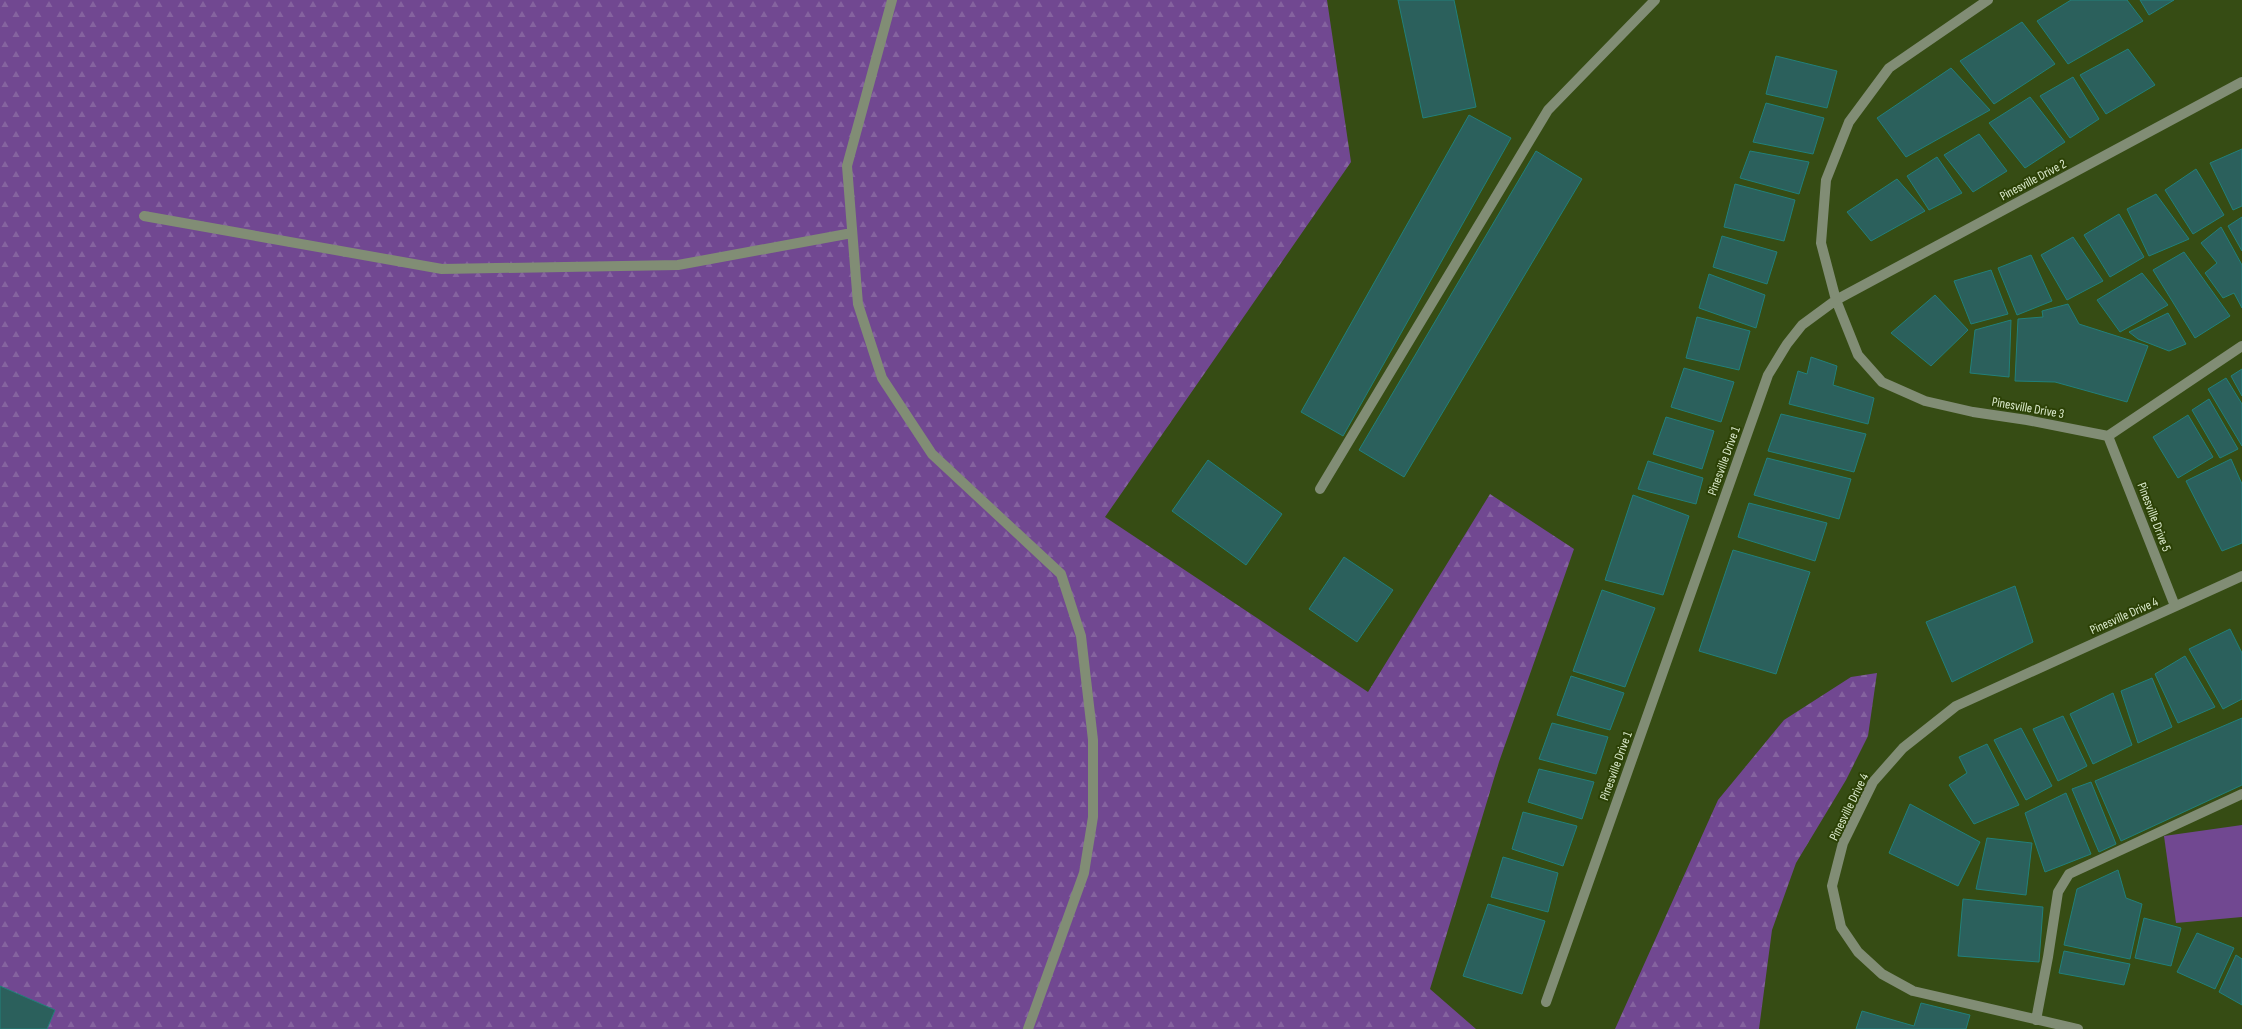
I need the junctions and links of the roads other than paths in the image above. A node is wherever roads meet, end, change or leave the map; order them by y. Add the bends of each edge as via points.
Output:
1 (892, 0) edge
2 (1655, 0) edge
3 (1988, 0) edge
4 (2242, 82) edge
5 (144, 216) dead end
6 (852, 233) junction
7 (1836, 300) junction
8 (2242, 346) edge
9 (2108, 436) junction
10 (1320, 489) dead end
11 (2242, 576) edge
12 (2175, 606) junction
13 (2242, 794) edge
14 (1546, 1002) dead end
15 (2036, 1020) junction
16 (1028, 1029) edge
17 (2078, 1029) edge

1 - 6 street via 847,166
2 - 10 street via 1548,110
3 - 7 street via 1889,68 1849,122 1826,180 1821,243
4 - 7 street, Pinesville Drive 2
5 - 6 street via 442,269 678,265
6 - 16 street via 858,304 882,378 932,454 1061,574 1081,636 1093,740 1093,817 1084,873
7 - 9 street, Pinesville Drive 3 via 1858,355 1882,382 1925,401
7 - 14 street, Pinesville Drive 1 via 1802,325 1768,375
8 - 9 street
9 - 12 street, Pinesville Drive 5
11 - 12 street, Pinesville Drive 4
12 - 15 street, Pinesville Drive 4 via 1956,706 1903,748 1873,782 1843,844 1832,886 1841,927 1858,952 1872,965 1882,974 1913,991
13 - 15 street via 2069,874 2058,892
15 - 17 street, Pinesville Drive 4

